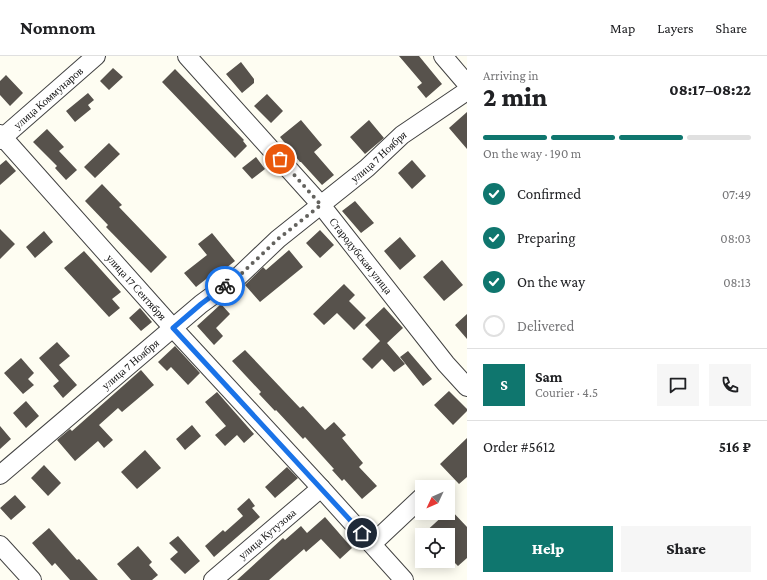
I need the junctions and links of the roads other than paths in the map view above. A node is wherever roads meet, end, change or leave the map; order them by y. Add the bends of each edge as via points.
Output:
1 (96, 56) edge
2 (187, 56) edge
3 (443, 56) edge
4 (467, 84) edge
5 (467, 90) edge
6 (1, 137) edge
7 (321, 205) junction
8 (173, 328) junction
9 (467, 387) edge
10 (0, 475) edge
11 (321, 488) junction
12 (415, 504) edge
13 (372, 544) junction
14 (0, 545) edge
15 (32, 580) edge
16 (213, 580) edge
17 (404, 580) edge

1 - 6 street, улица Коммунаров
2 - 7 street, Стародубская улица
3 - 4 street
5 - 7 street, улица 7 Ноября via 402,135 367,168
6 - 8 street, улица 17 Сентября
7 - 8 street, улица 7 Ноября via 278,239 238,277
7 - 9 street, Стародубская улица
8 - 10 street, улица 7 Ноября
8 - 11 street, улица 17 Сентября
11 - 13 street, улица 17 Сентября
11 - 16 street, улица Кутузова
12 - 13 street
13 - 17 street, улица 17 Сентября
14 - 15 street

